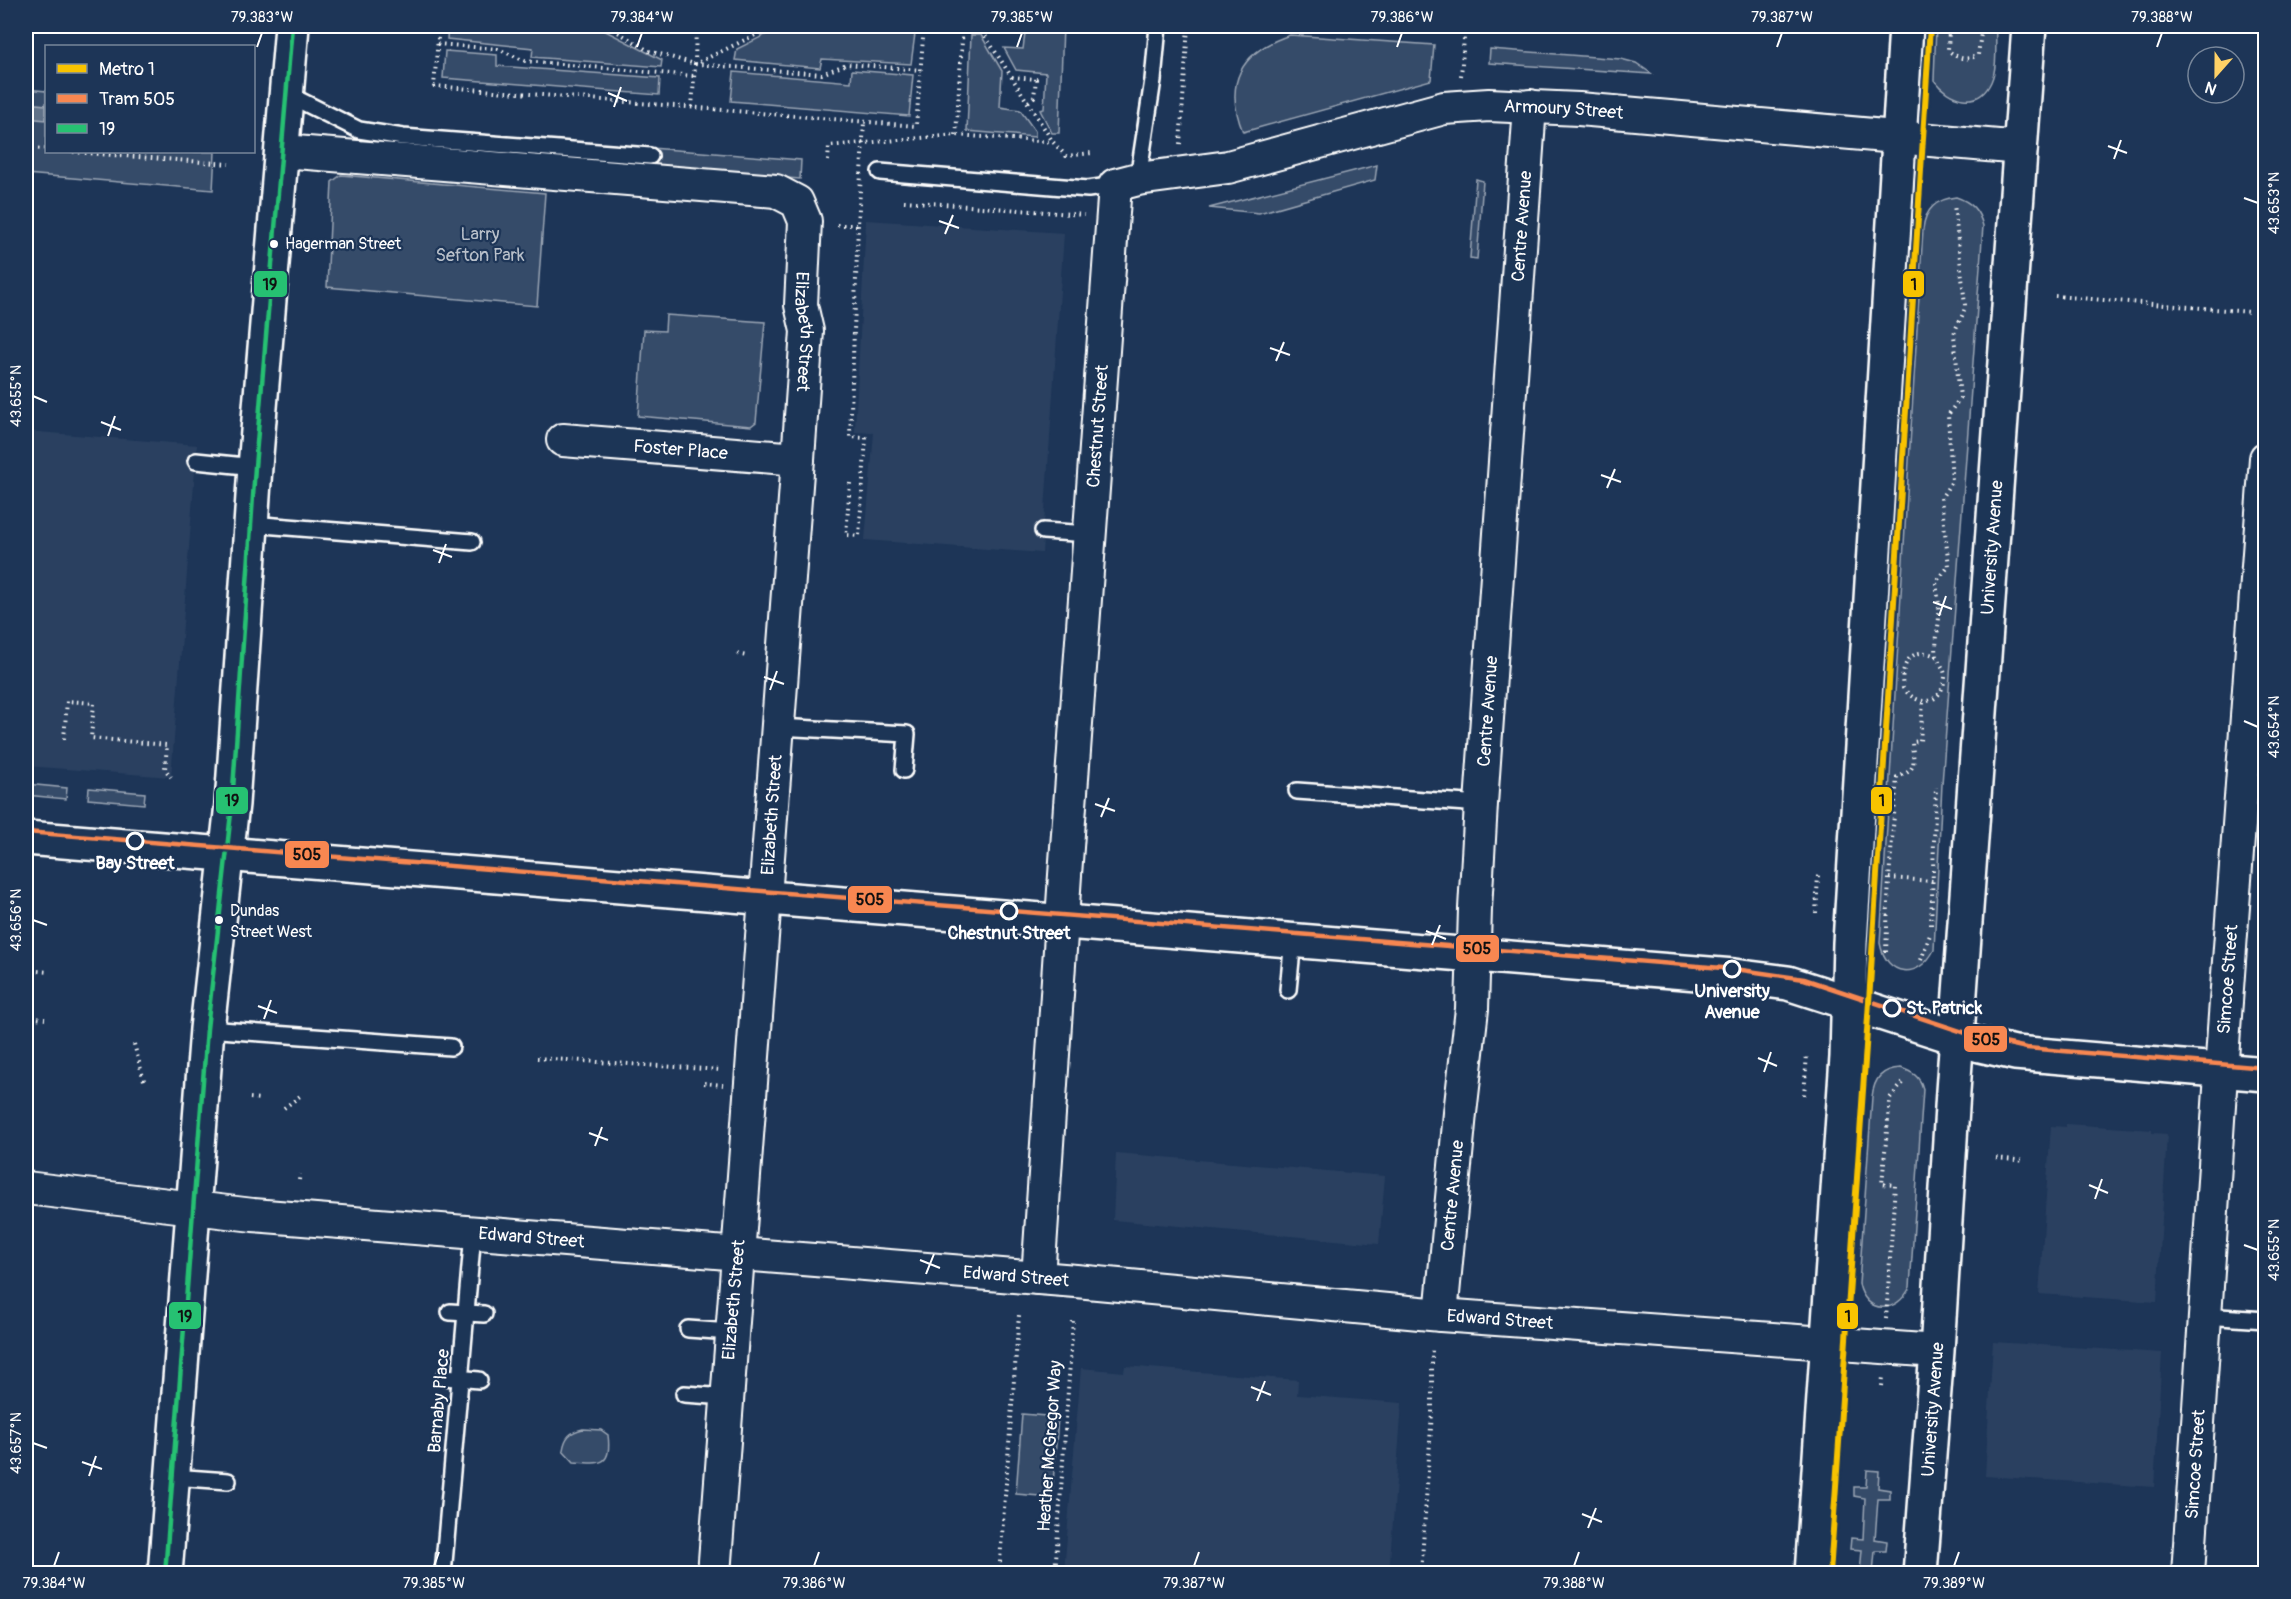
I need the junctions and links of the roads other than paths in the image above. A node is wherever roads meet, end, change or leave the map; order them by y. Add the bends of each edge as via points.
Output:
1 (292, 26) edge
2 (1158, 26) edge
3 (1906, 26) edge
4 (2029, 26) edge
5 (287, 94) junction
6 (1530, 106) junction
7 (1900, 138) junction
8 (2020, 148) junction
9 (283, 151) junction
10 (650, 156) dead end
11 (880, 172) dead end
12 (1126, 182) junction
13 (563, 440) dead end
14 (2265, 458) edge
15 (798, 459) junction
16 (196, 461) dead end
17 (255, 467) junction
18 (251, 524) junction
19 (1043, 531) dead end
20 (1090, 534) junction
21 (472, 542) dead end
22 (778, 727) junction
23 (904, 770) dead end
24 (1297, 791) dead end
25 (1480, 804) junction
26 (26, 838) edge
27 (226, 854) junction
28 (766, 898) junction
29 (1062, 921) junction
30 (1293, 940) junction
31 (1474, 955) junction
32 (1288, 990) dead end
33 (1848, 1002) junction
34 (207, 1029) junction
35 (1958, 1036) junction
36 (452, 1047) dead end
37 (2221, 1070) junction
38 (2265, 1074) edge
39 (26, 1188) edge
40 (194, 1208) junction
41 (473, 1233) junction
42 (738, 1253) junction
43 (1038, 1278) junction
44 (450, 1312) dead end
45 (466, 1313) junction
46 (484, 1314) dead end
47 (1441, 1315) junction
48 (2205, 1316) junction
49 (2265, 1320) edge
50 (688, 1329) dead end
51 (731, 1332) junction
52 (1829, 1343) junction
53 (1937, 1351) junction
54 (444, 1377) dead end
55 (460, 1379) junction
56 (478, 1380) dead end
57 (684, 1394) dead end
58 (727, 1397) junction
59 (173, 1477) junction
60 (228, 1481) dead end
61 (165, 1574) edge
62 (443, 1574) edge
63 (714, 1574) edge
64 (1812, 1574) edge
65 (1920, 1574) edge
66 (2188, 1574) edge

1 - 5 main road
2 - 12 lane via 1153,80
3 - 7 main road
4 - 8 main road, University Avenue
5 - 9 main road
5 - 10 lane via 359,130 403,137
6 - 7 street, Armoury Street
6 - 12 street, Armoury Street via 1444,108 1228,167
6 - 25 street, Centre Avenue
7 - 8 street, Armoury Street
7 - 33 main road
8 - 35 main road, University Avenue
9 - 15 street, Elizabeth Street via 776,191 797,202 805,221 801,305 807,332
9 - 17 main road
11 - 12 lane via 1088,189
12 - 20 street, Chestnut Street
13 - 15 street, Foster Place
14 - 37 street, Simcoe Street
15 - 22 street, Elizabeth Street
16 - 17 lane
17 - 18 main road
18 - 21 lane
18 - 27 main road
19 - 20 lane
20 - 29 street, Chestnut Street
22 - 23 lane via 907,734
22 - 28 street, Elizabeth Street
24 - 25 lane
25 - 31 street, Centre Avenue
26 - 27 main road
27 - 28 main road
27 - 34 main road
28 - 29 main road
28 - 42 street, Elizabeth Street via 736,1090
29 - 30 main road
29 - 43 street, Chestnut Street
30 - 31 main road
30 - 32 lane
31 - 33 main road via 1774,981
31 - 47 street, Centre Avenue
33 - 35 main road
33 - 52 main road
34 - 36 lane
34 - 40 main road
35 - 37 main road via 2015,1053
35 - 53 main road, University Avenue
37 - 38 main road
37 - 48 street, Simcoe Street
39 - 40 street, Edward Street
40 - 41 street, Edward Street
40 - 59 main road
41 - 42 street, Edward Street
41 - 45 lane, Barnaby Place
42 - 43 street, Edward Street
42 - 51 street, Elizabeth Street
43 - 47 street, Edward Street
44 - 45 lane
45 - 46 lane
45 - 55 lane, Barnaby Place
47 - 52 street, Edward Street
48 - 49 lane
48 - 66 street, Simcoe Street
50 - 51 lane
51 - 58 street, Elizabeth Street
52 - 53 street, Edward Street
52 - 64 main road
53 - 65 main road, University Avenue
54 - 55 lane
55 - 56 lane
55 - 62 lane, Barnaby Place
57 - 58 lane
58 - 63 street, Elizabeth Street
59 - 60 lane
59 - 61 main road

